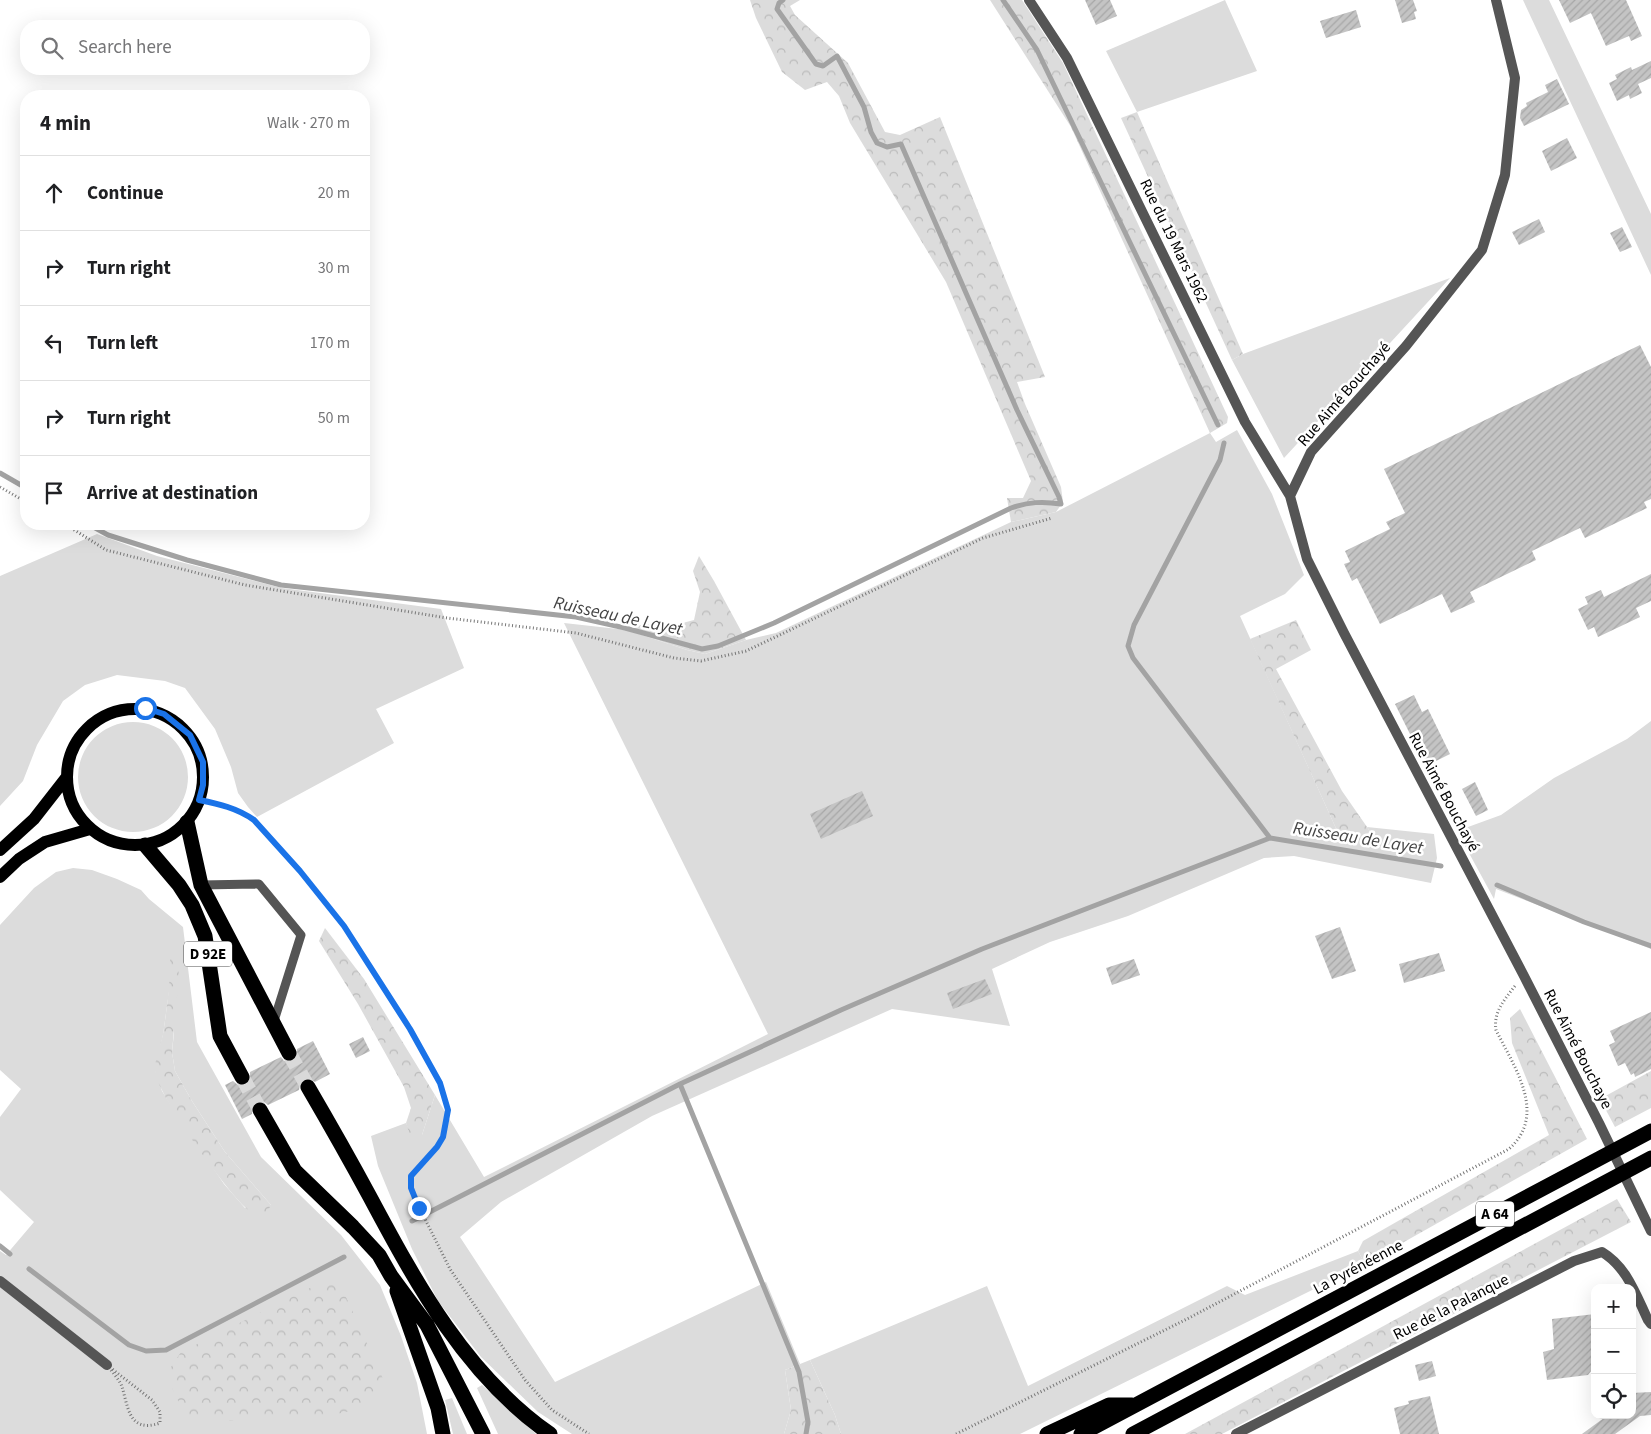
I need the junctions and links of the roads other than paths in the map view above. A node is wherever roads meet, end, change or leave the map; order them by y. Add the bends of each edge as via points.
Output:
1 (1029, 0) edge
2 (1496, 0) edge
3 (1290, 496) junction
4 (66, 778) junction
5 (187, 822) junction
6 (90, 829) junction
7 (145, 845) junction
8 (0, 850) edge
9 (0, 878) edge
10 (1475, 884) joint
11 (201, 885) junction
12 (273, 1024) junction
13 (289, 1053) tunnel mouth
14 (242, 1077) tunnel mouth
15 (308, 1087) tunnel mouth
16 (260, 1110) tunnel mouth
17 (1651, 1131) edge
18 (1651, 1158) edge
19 (1650, 1229) edge
20 (411, 1274) junction
21 (391, 1276) junction
22 (0, 1281) edge
23 (1651, 1324) edge
24 (427, 1325) junction
25 (107, 1365) road end
26 (1136, 1405) junction
27 (443, 1434) edge
28 (483, 1434) edge
29 (550, 1434) edge
30 (1047, 1434) edge
31 (1082, 1434) edge
32 (1133, 1434) edge
33 (1236, 1434) edge

1 - 3 street, Rue du 19 Mars 1962 via 1067,58 1245,422
2 - 3 street, Rue Aimé Bouchayé via 1515,78 1505,175 1482,250 1406,346 1311,452
3 - 10 street, Rue Aimé Bouchayé via 1306,559
4 - 5 main road via 73,747 90,725 105,715 124,709 145,708 164,714 190,735 203,762 203,785
4 - 6 main road via 78,817
4 - 8 main road via 34,819
5 - 7 main road via 168,838
5 - 11 highway, D 92E
6 - 7 main road via 114,843
6 - 9 main road via 45,842 19,859
7 - 14 highway, D 92E via 179,885 205,936 220,1036
10 - 19 street, Rue Aimé Bouchaye
11 - 12 highway, D 92E
11 - 12 lane via 259,884 300,935
12 - 13 highway, D 92E
15 - 20 highway
16 - 21 highway via 295,1171 353,1227 378,1255
17 - 26 highway, La Pyrénéenne / A 64
18 - 32 highway, A 64
20 - 24 highway
20 - 29 highway via 454,1339 485,1377
21 - 24 highway
21 - 27 highway via 438,1408
22 - 25 street
23 - 33 street, Rue de la Palanque via 1626,1274 1602,1252 1574,1261
24 - 28 highway
26 - 30 highway via 1109,1405
26 - 31 highway, La Pyrénéenne / A 64

